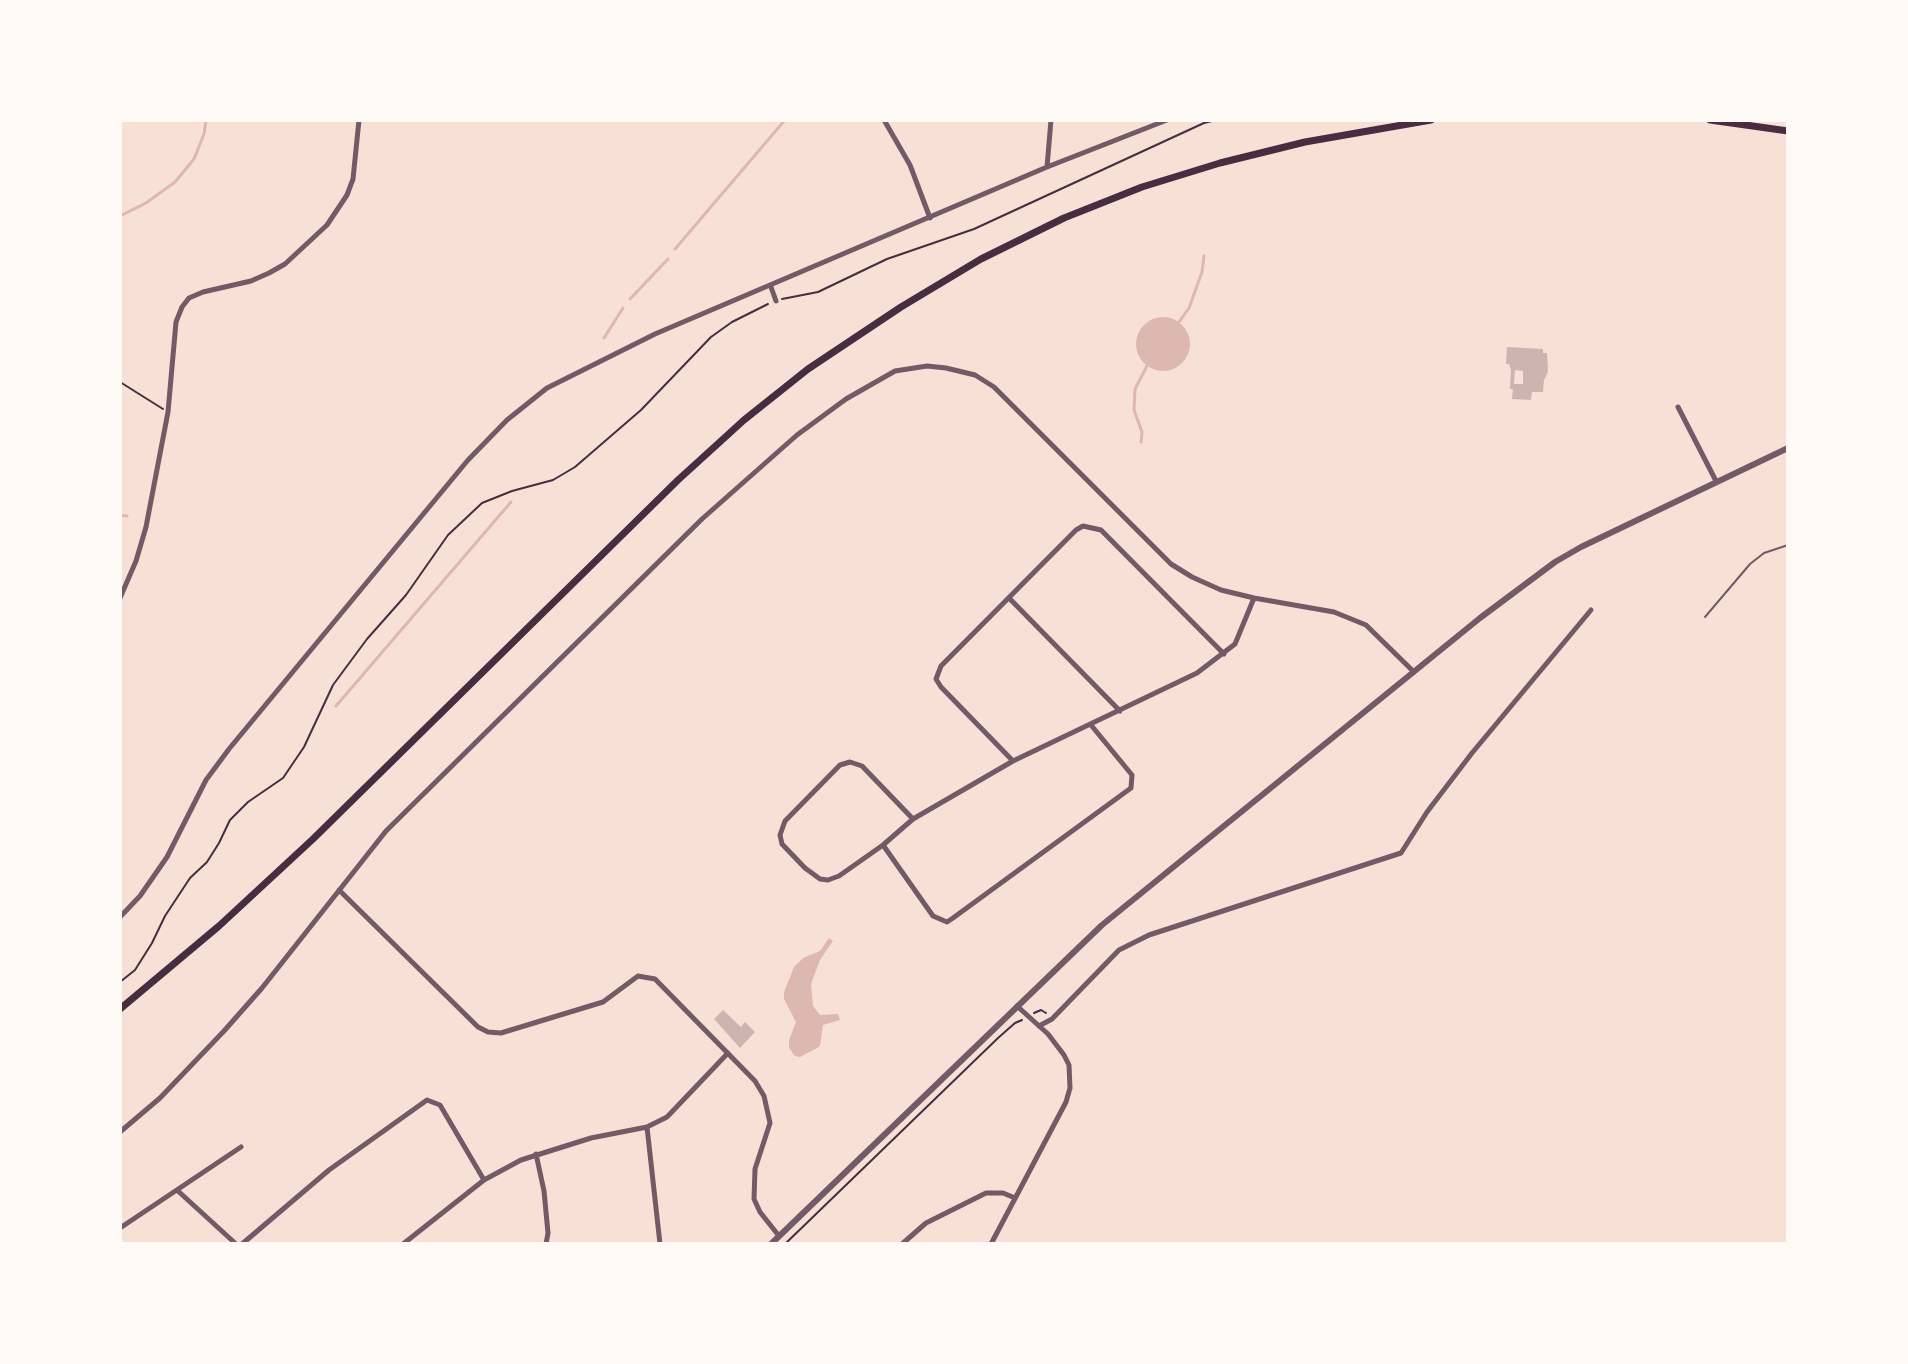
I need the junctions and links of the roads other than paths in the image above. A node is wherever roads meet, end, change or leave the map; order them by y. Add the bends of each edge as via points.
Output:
1 (359, 120) edge
2 (884, 120) edge
3 (1051, 120) edge
4 (1167, 120) edge
5 (1431, 120) edge
6 (1710, 120) edge
7 (1788, 131) edge
8 (1047, 167) junction
9 (930, 218) junction
10 (771, 286) junction
11 (776, 301) road end
12 (1678, 407) dead end
13 (1788, 448) edge
14 (1716, 481) junction
15 (1788, 545) edge
16 (120, 598) edge
17 (1009, 598) junction
18 (1254, 598) junction
19 (1591, 610) dead end
20 (1705, 617) dead end
21 (1224, 654) junction
22 (1414, 672) junction
23 (1120, 711) junction
24 (1091, 725) junction
25 (1013, 761) junction
26 (913, 819) junction
27 (883, 845) junction
28 (339, 890) junction
29 (120, 917) edge
30 (1017, 1006) junction
31 (120, 1009) edge
32 (1039, 1026) junction
33 (728, 1053) junction
34 (647, 1127) junction
35 (120, 1132) edge
36 (241, 1147) dead end
37 (536, 1154) junction
38 (484, 1180) junction
39 (178, 1191) junction
40 (1015, 1198) junction
41 (120, 1228) edge
42 (780, 1236) junction
43 (239, 1244) edge
44 (403, 1244) edge
45 (546, 1244) edge
46 (660, 1244) edge
47 (771, 1244) edge
48 (902, 1244) edge
49 (991, 1244) edge

1 - 16 street via 353,179 327,225 285,264 251,281 203,292 182,307 146,527
2 - 9 street via 910,165
3 - 8 street
4 - 8 street
5 - 31 main road via 1305,142 1129,192 981,259 821,360 678,480 313,839
6 - 7 main road
8 - 9 street
9 - 10 street
10 - 11 street
10 - 29 street via 590,365 547,388 507,420 229,749 206,780 167,857
12 - 14 street
13 - 14 street
14 - 22 street via 1555,562
15 - 20 lane via 1750,564
17 - 21 street via 1076,530 1093,526
17 - 23 street
17 - 25 street via 941,666 936,679
18 - 21 street via 1241,634
18 - 22 street via 1334,612 1366,625
18 - 28 street via 1206,584 1171,564 994,387 975,375 946,368 895,371 797,435 702,519 394,823
19 - 32 street via 1472,753 1401,853 1149,935 1119,950
21 - 23 street
22 - 30 street via 1111,918
23 - 24 street
24 - 25 street
24 - 27 street via 1132,775 1131,788 947,922 933,916
25 - 26 street
26 - 27 street
26 - 27 street via 862,766 850,762 840,765 785,821 780,835 805,868 828,880
28 - 33 street via 488,1032 501,1033 603,1002 638,976 648,976
28 - 35 street via 224,1031
30 - 32 street
30 - 42 street
32 - 40 street via 1064,1055 1070,1088
33 - 34 street via 667,1117
33 - 42 street via 755,1081 767,1104 770,1123 753,1184 757,1206
34 - 37 street
34 - 46 street
36 - 39 street
37 - 38 street
37 - 45 street
38 - 43 street via 440,1105 427,1100 329,1170
38 - 44 street
39 - 41 street
39 - 43 street
40 - 48 street via 986,1193 926,1223
40 - 49 street
42 - 47 street

